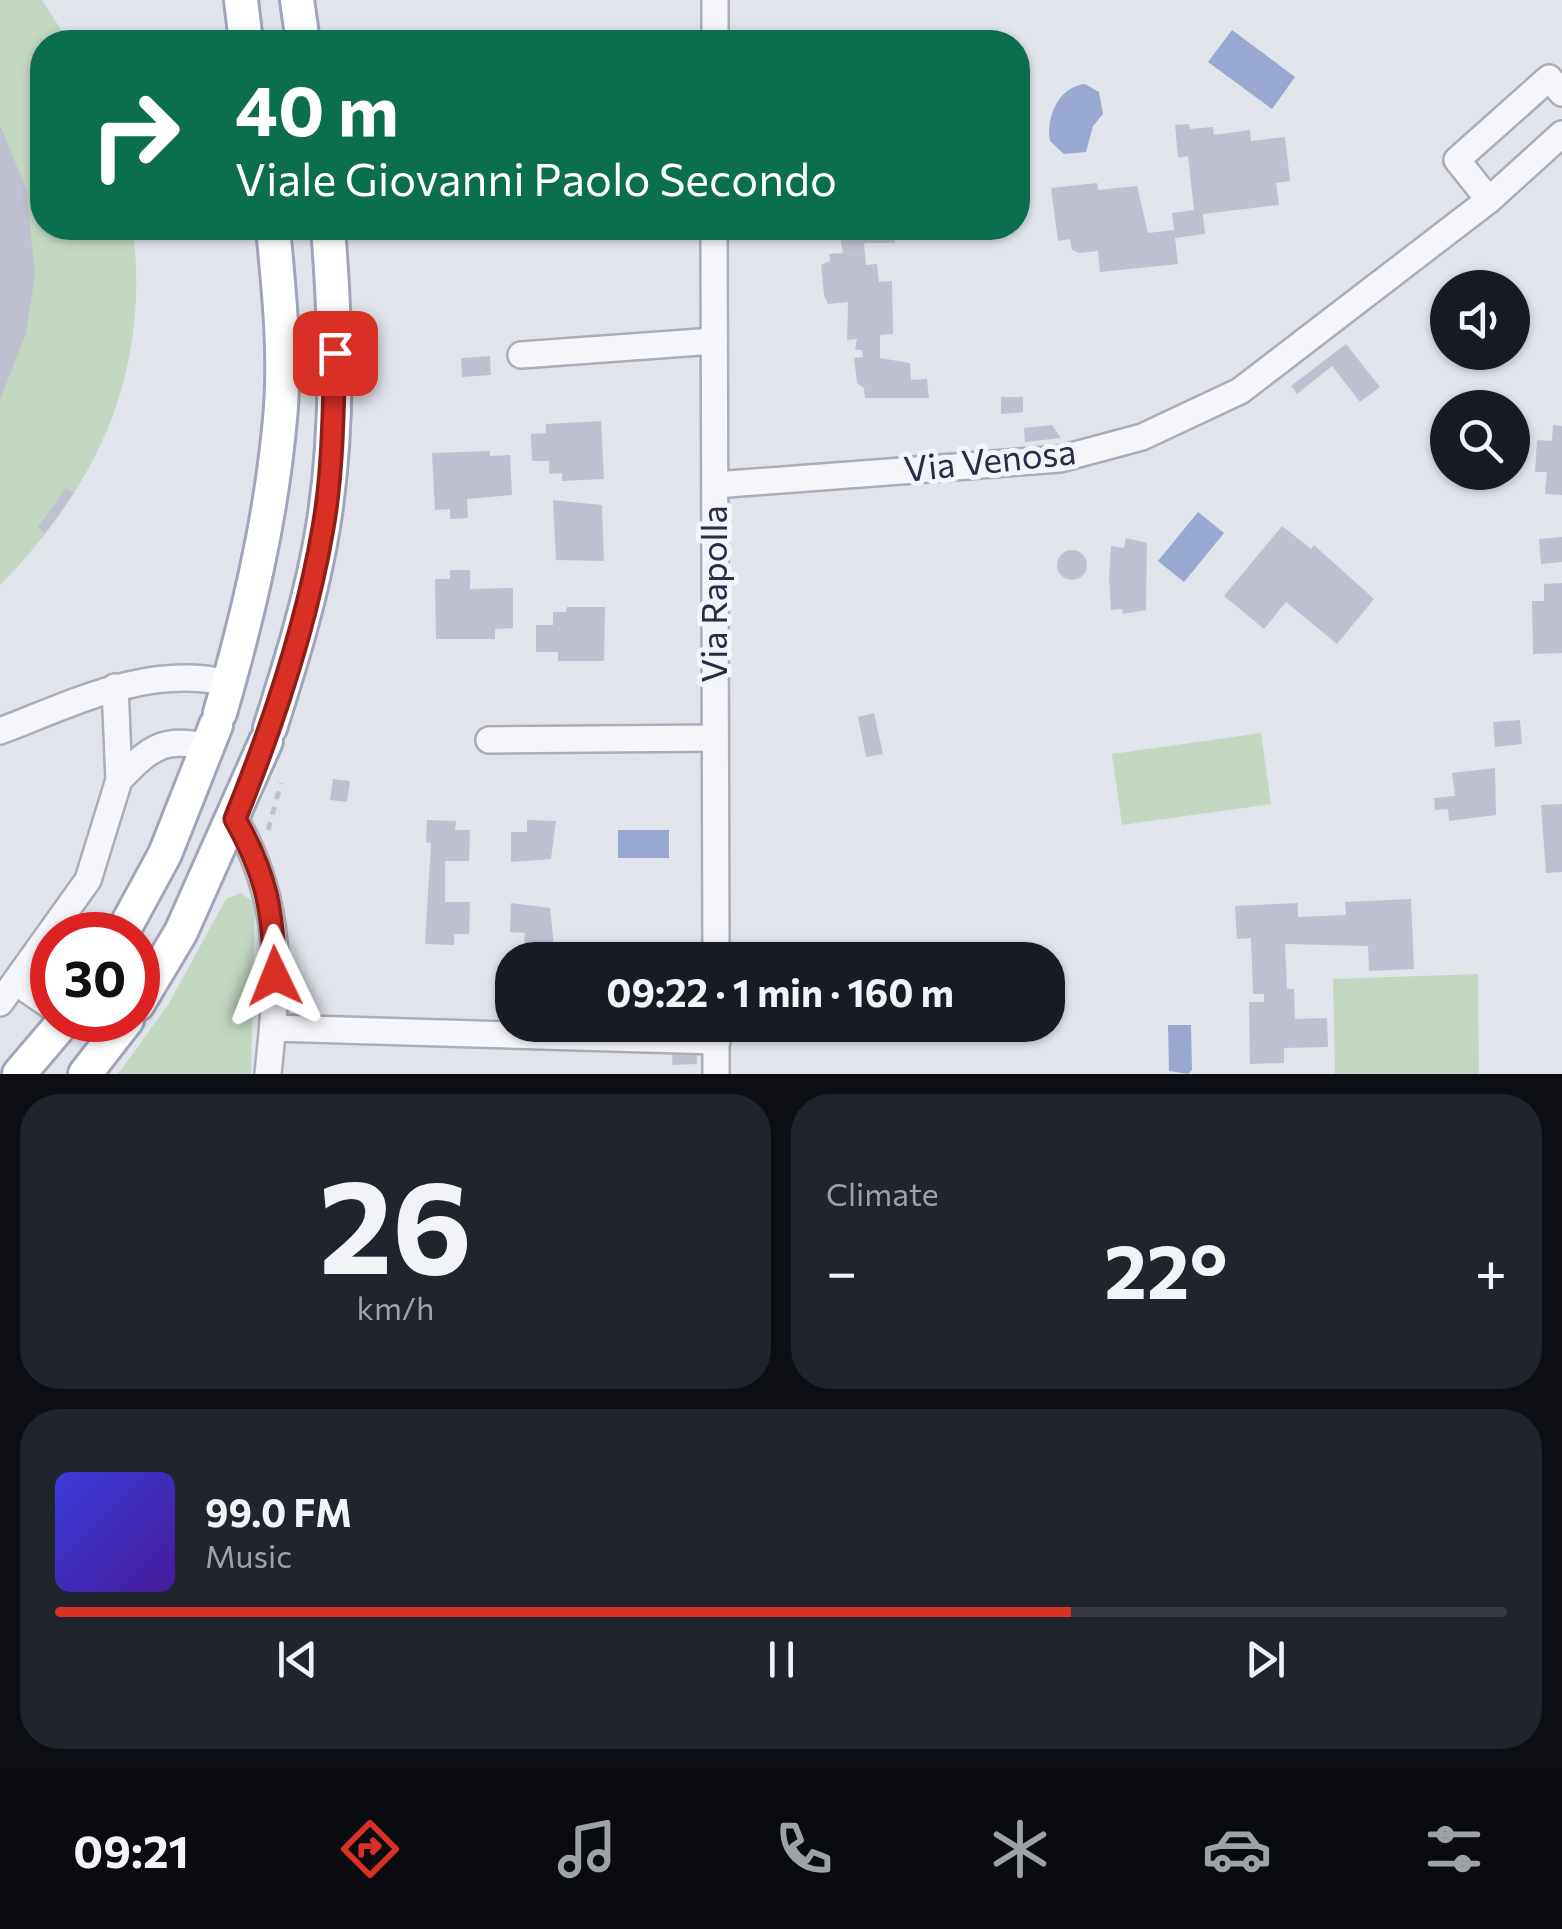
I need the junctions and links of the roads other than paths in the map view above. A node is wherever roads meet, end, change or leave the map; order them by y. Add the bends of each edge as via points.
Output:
1 (244, 0) edge
2 (282, 0) edge
3 (297, 0) edge
4 (715, 0) edge
5 (245, 30) edge
6 (301, 30) edge
7 (715, 30) edge
8 (1562, 93) edge
9 (1562, 134) edge
10 (1489, 200) junction
11 (274, 240) edge
12 (329, 240) edge
13 (714, 240) edge
14 (714, 341) junction
15 (521, 355) dead end
16 (715, 485) junction
17 (115, 687) junction
18 (218, 717) junction
19 (0, 731) edge
20 (268, 734) junction
21 (715, 738) junction
22 (489, 740) dead end
23 (119, 780) junction
24 (235, 819) junction
25 (133, 912) edge
26 (716, 942) edge
27 (160, 967) edge
28 (8, 993) edge
29 (273, 1028) junction
30 (495, 1031) edge
31 (48, 1042) edge
32 (111, 1042) edge
33 (716, 1042) edge
34 (19, 1074) edge
35 (85, 1074) edge
36 (268, 1074) edge
37 (716, 1074) edge

1 - 2 main road via 266,6
1 - 5 main road
3 - 6 main road
4 - 7 street
8 - 10 street via 1549,78 1457,160
9 - 10 street, Via Venosa
10 - 16 street, Via Venosa via 1240,391 1142,437 1060,460
11 - 18 main road via 280,417 266,536
12 - 20 main road via 336,318 324,526
13 - 14 street, Via Rapolla
14 - 15 street
14 - 16 street, Via Rapolla
16 - 21 street, Via Rapolla
17 - 18 street via 164,677
17 - 19 street
17 - 23 street
18 - 20 main road via 221,742 235,753 252,752
18 - 23 street via 165,743
18 - 25 main road via 165,854
20 - 24 main road
21 - 22 street
21 - 26 street, Via Rapolla
23 - 28 street via 88,880
24 - 27 main road
24 - 29 street via 259,861 273,922
29 - 30 street
29 - 36 street
31 - 34 main road
32 - 35 main road
33 - 37 street

